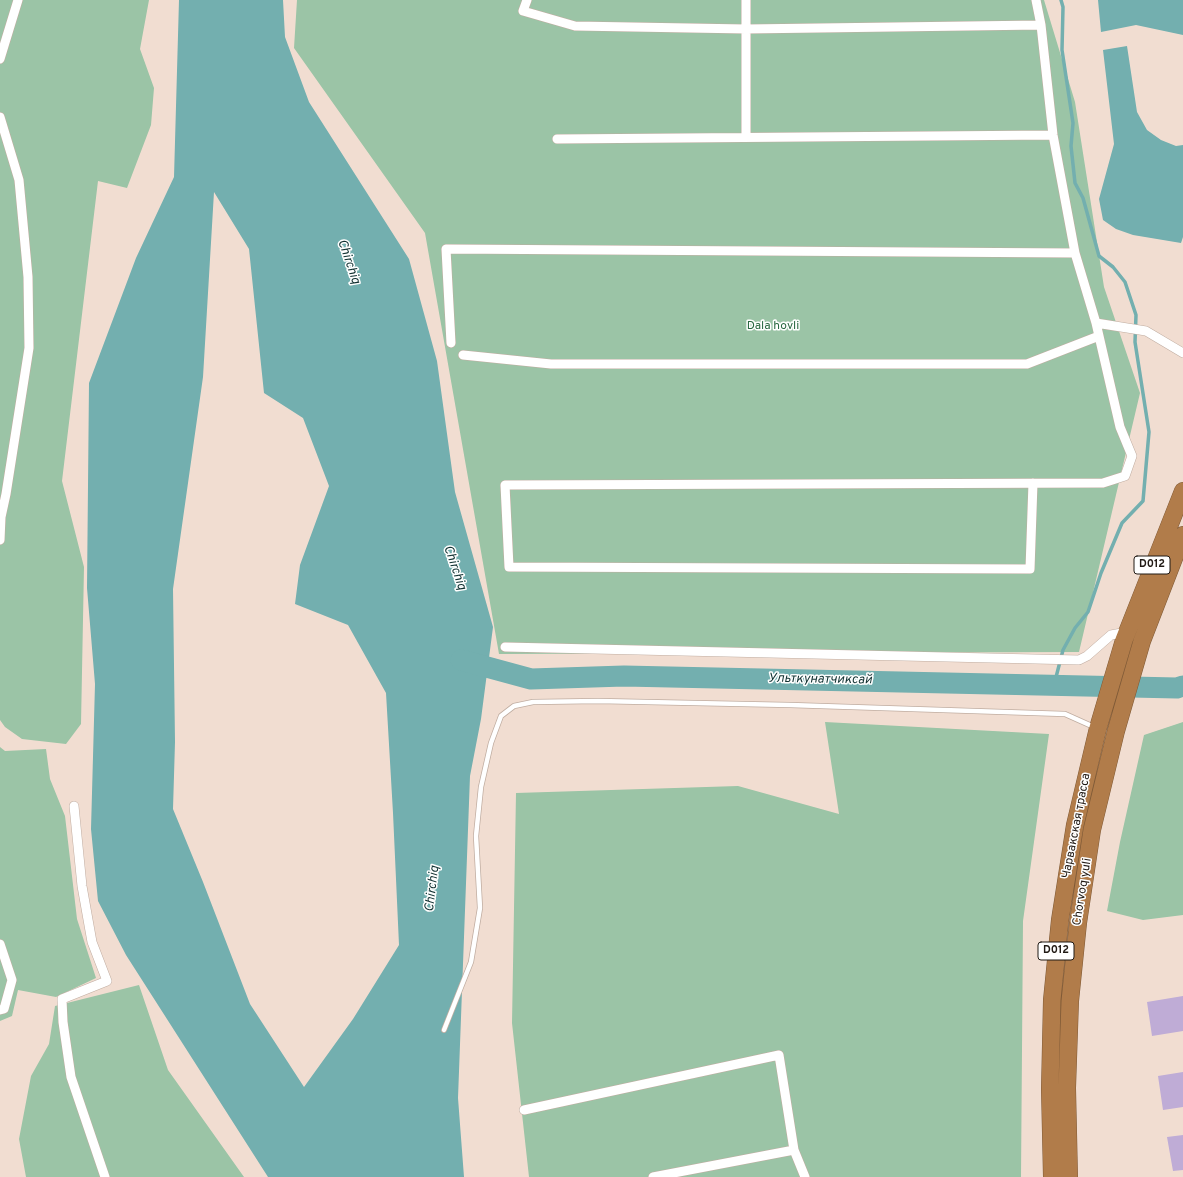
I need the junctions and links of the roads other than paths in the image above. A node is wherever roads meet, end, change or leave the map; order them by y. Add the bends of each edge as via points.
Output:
1 (18, 0) edge
2 (527, 0) edge
3 (746, 0) edge
4 (1036, 0) edge
5 (1041, 24) junction
6 (746, 29) junction
7 (0, 59) edge
8 (0, 117) edge
9 (1053, 135) junction
10 (746, 137) junction
11 (557, 139) dead end
12 (1075, 254) junction
13 (1096, 323) junction
14 (1099, 336) junction
15 (451, 343) dead end
16 (1183, 353) edge
17 (464, 355) dead end
18 (1033, 483) junction
19 (1183, 491) edge
20 (1183, 535) edge
21 (0, 540) edge
22 (1125, 636) junction
23 (505, 647) dead end
24 (1098, 728) junction
25 (74, 806) dead end
26 (0, 944) edge
27 (2, 1009) edge
28 (444, 1030) dead end
29 (524, 1110) dead end
30 (794, 1150) junction
31 (105, 1177) edge
32 (653, 1177) edge
33 (805, 1177) edge
34 (1052, 1177) edge
35 (1069, 1177) edge

1 - 7 street
2 - 6 street via 523,11 575,26
3 - 6 street
4 - 5 street
5 - 6 street
5 - 9 street
6 - 10 street
8 - 21 street via 19,180 28,277 29,348 1,517
9 - 10 street
9 - 12 street
10 - 11 street
12 - 13 street
12 - 15 street via 446,249
13 - 14 street
13 - 16 street via 1146,331
14 - 17 street via 1027,364 552,364
14 - 18 street via 1120,427 1132,456 1125,476 1103,483
18 - 18 street via 1030,569 509,568 505,485
19 - 22 highway, Чарвакская трасса / D012
20 - 35 highway, Chorvoq yuli / D012 via 1142,641 1116,731 1092,830 1074,955 1068,1057
22 - 23 street via 1112,635 1088,656 1079,660
22 - 24 highway, Чарвакская трасса / D012
24 - 28 lane via 1065,714 598,701 533,702 514,706 501,716 491,742 482,780 476,836 480,908 471,962
24 - 34 highway, Чарвакская трасса / D012 via 1075,825 1056,952 1050,1048
25 - 31 street via 82,886 92,942 107,981 62,999 71,1077
26 - 27 street via 12,980
29 - 30 street via 779,1055
30 - 32 street
30 - 33 street

